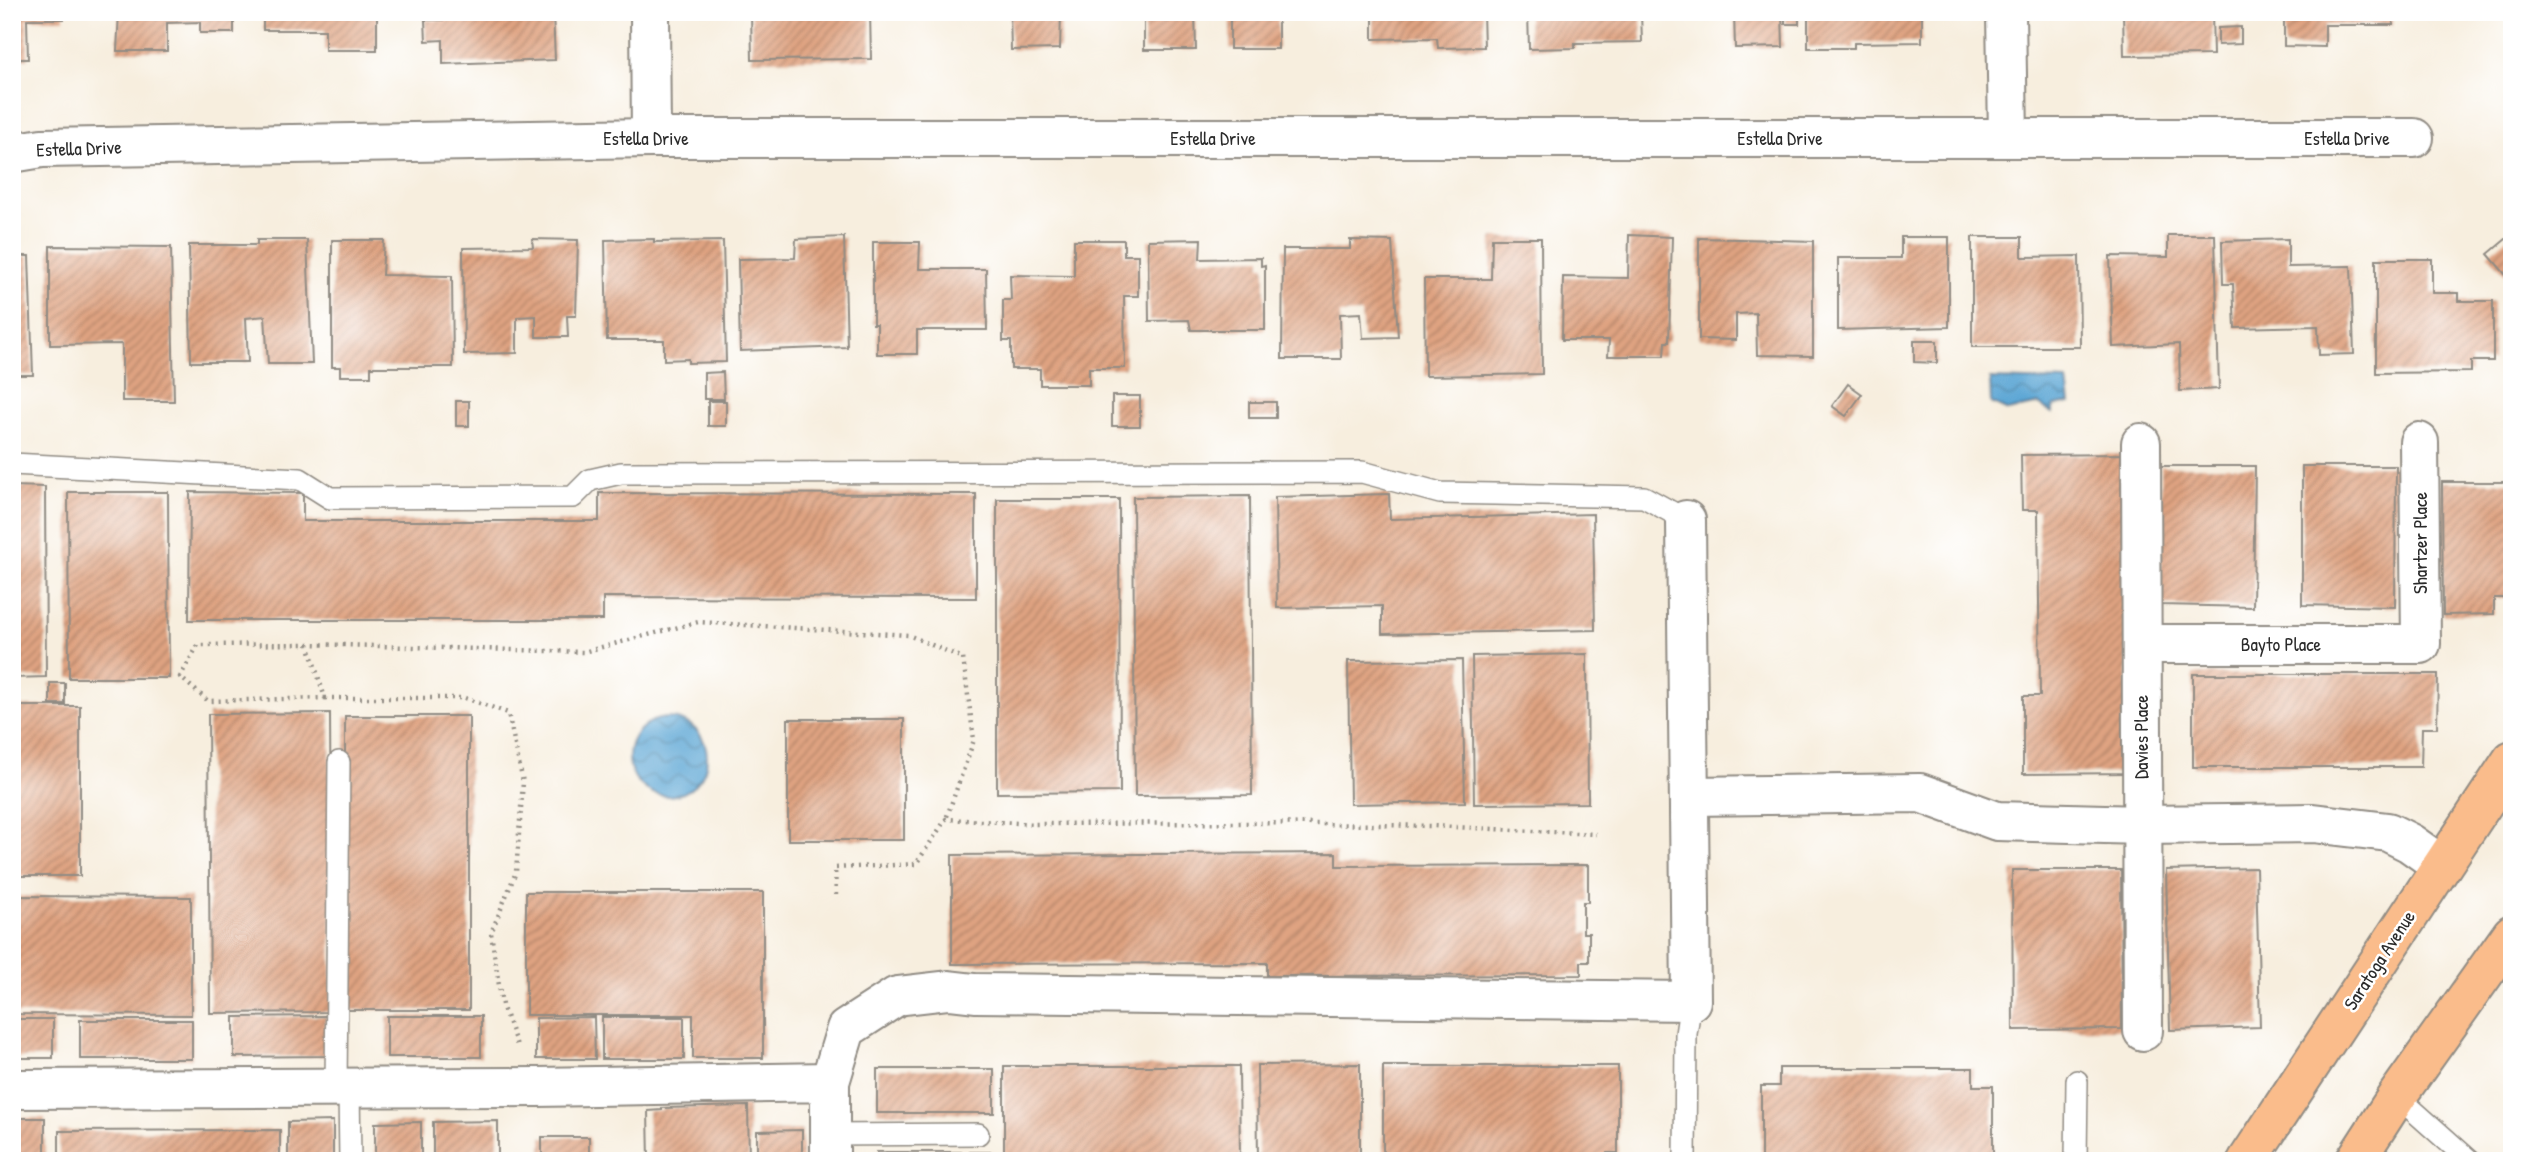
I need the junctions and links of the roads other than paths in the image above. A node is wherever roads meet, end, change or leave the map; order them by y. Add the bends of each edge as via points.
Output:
1 (649, 12) edge
2 (2006, 12) edge
3 (651, 138) junction
4 (2008, 138) junction
5 (2414, 138) dead end
6 (12, 153) edge
7 (2419, 442) dead end
8 (2141, 443) dead end
9 (12, 464) edge
10 (1686, 520) joint
11 (2142, 644) junction
12 (2421, 644) joint
13 (2512, 760) edge
14 (339, 762) dead end
15 (1690, 796) junction
16 (2141, 825) junction
17 (2441, 865) junction
18 (2512, 934) edge
19 (1691, 1001) junction
20 (2143, 1031) dead end
21 (2077, 1081) dead end
22 (830, 1082) junction
23 (343, 1088) junction
24 (12, 1089) edge
25 (2397, 1096) junction
26 (978, 1134) dead end
27 (830, 1148) edge
28 (350, 1161) edge
29 (1685, 1161) edge
30 (2076, 1161) edge
31 (2247, 1161) edge
32 (2355, 1161) edge
33 (2469, 1161) edge

1 - 3 street
2 - 4 street
3 - 4 street, Estella Drive
3 - 6 street, Estella Drive via 42,148
4 - 5 street, Estella Drive
7 - 12 street, Shartzer Place
8 - 11 street, Davies Place
9 - 10 lane via 300,479 330,498 573,497 590,480 621,473 1362,472 1440,493 1644,497
10 - 15 street
11 - 12 street, Bayto Place
11 - 16 street, Davies Place
13 - 17 main road, Saratoga Avenue
14 - 23 lane
15 - 16 street via 1920,793 1997,821
15 - 19 street
16 - 17 street via 2313,823 2388,832
16 - 20 street, Davies Place
17 - 31 main road, Saratoga Avenue
18 - 25 main road
19 - 22 street via 949,990 897,996 846,1029
19 - 29 lane via 1686,1034
21 - 30 lane
22 - 23 street
22 - 27 street
23 - 24 street
23 - 28 lane
25 - 32 main road
25 - 33 lane
26 - 27 lane

